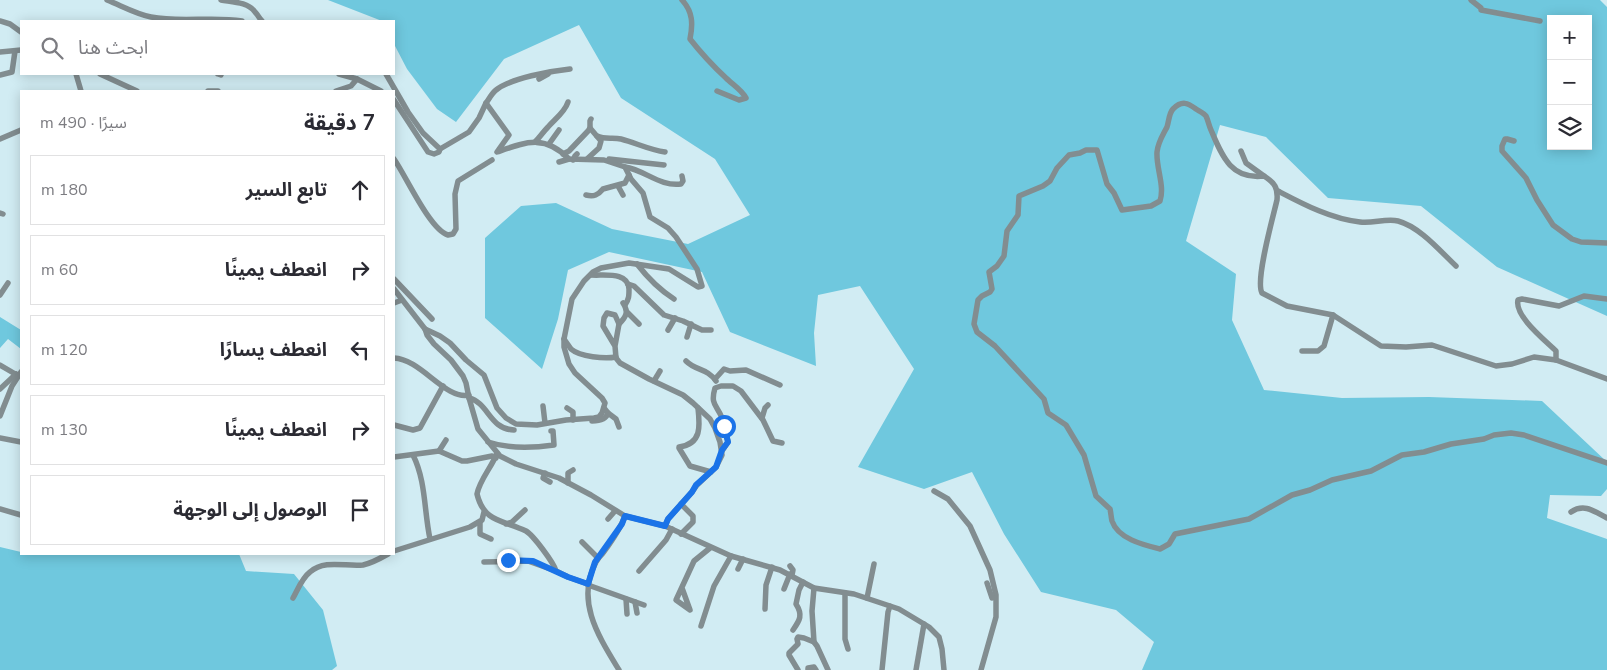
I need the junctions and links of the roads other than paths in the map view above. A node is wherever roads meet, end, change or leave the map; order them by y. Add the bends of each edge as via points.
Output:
1 (108, 0) edge
2 (221, 0) edge
3 (682, 0) edge
4 (1471, 0) edge
5 (186, 20) edge
6 (234, 20) edge
7 (261, 20) edge
8 (1540, 21) dead end
9 (0, 22) edge
10 (20, 31) edge
11 (18, 50) edge
12 (0, 52) edge
13 (570, 69) dead end
14 (556, 70) junction
15 (0, 75) edge
16 (76, 75) edge
17 (102, 75) edge
18 (343, 75) edge
19 (387, 75) edge
20 (357, 79) junction
21 (539, 79) dead end
22 (82, 90) edge
23 (134, 90) edge
24 (339, 90) edge
25 (379, 90) edge
26 (717, 91) dead end
27 (395, 102) edge
28 (486, 102) junction
29 (568, 102) dead end
30 (591, 119) dead end
31 (590, 128) junction
32 (20, 130) edge
33 (559, 130) dead end
34 (598, 138) junction
35 (0, 139) edge
36 (1514, 141) dead end
37 (535, 142) junction
38 (549, 144) junction
39 (440, 149) junction
40 (1241, 151) dead end
41 (665, 152) dead end
42 (563, 154) junction
43 (577, 154) dead end
44 (586, 159) junction
45 (492, 160) dead end
46 (571, 160) junction
47 (604, 160) junction
48 (395, 161) edge
49 (559, 162) dead end
50 (664, 166) dead end
51 (625, 167) junction
52 (629, 175) junction
53 (682, 176) dead end
54 (1264, 176) junction
55 (618, 186) junction
56 (1278, 191) junction
57 (586, 194) dead end
58 (623, 195) dead end
59 (1607, 243) edge
60 (637, 264) junction
61 (1456, 266) dead end
62 (591, 275) junction
63 (395, 280) edge
64 (8, 283) dead end
65 (628, 284) junction
66 (395, 290) edge
67 (0, 295) edge
68 (674, 299) dead end
69 (1607, 299) edge
70 (402, 300) junction
71 (395, 303) edge
72 (627, 312) junction
73 (1333, 315) junction
74 (675, 318) junction
75 (432, 319) dead end
76 (619, 324) junction
77 (639, 324) dead end
78 (691, 324) junction
79 (425, 329) junction
80 (668, 330) dead end
81 (711, 330) dead end
82 (687, 337) dead end
83 (564, 339) junction
84 (614, 346) junction
85 (1302, 350) dead end
86 (616, 357) junction
87 (395, 358) edge
88 (1556, 360) junction
89 (686, 361) dead end
90 (0, 365) edge
91 (660, 371) dead end
92 (18, 374) edge
93 (715, 379) junction
94 (1607, 379) edge
95 (654, 382) junction
96 (442, 386) junction
97 (780, 386) dead end
98 (715, 388) junction
99 (0, 389) edge
100 (469, 397) junction
101 (768, 405) dead end
102 (543, 406) dead end
103 (566, 408) dead end
104 (698, 408) junction
105 (606, 411) junction
106 (0, 416) edge
107 (762, 418) junction
108 (566, 420) junction
109 (573, 420) junction
110 (545, 423) junction
111 (395, 425) edge
112 (619, 427) dead end
113 (514, 430) dead end
114 (551, 431) dead end
115 (0, 438) edge
116 (446, 440) dead end
117 (20, 442) edge
118 (488, 442) junction
119 (782, 443) dead end
120 (722, 450) junction
121 (439, 451) junction
122 (413, 455) junction
123 (395, 456) edge
124 (496, 456) junction
125 (1607, 463) edge
126 (573, 470) dead end
127 (711, 472) junction
128 (545, 473) junction
129 (550, 482) dead end
130 (568, 483) junction
131 (934, 491) dead end
132 (681, 504) junction
133 (0, 509) edge
134 (1571, 509) dead end
135 (526, 510) dead end
136 (615, 511) junction
137 (484, 512) junction
138 (20, 515) edge
139 (625, 516) junction
140 (1607, 518) edge
141 (608, 519) dead end
142 (480, 522) junction
143 (506, 524) junction
144 (665, 526) junction
145 (672, 529) junction
146 (681, 534) junction
147 (430, 539) junction
148 (491, 539) dead end
149 (582, 542) dead end
150 (710, 548) junction
151 (395, 551) edge
152 (386, 555) edge
153 (730, 556) junction
154 (598, 558) junction
155 (743, 559) junction
156 (484, 562) dead end
157 (874, 564) dead end
158 (790, 566) dead end
159 (772, 567) junction
160 (738, 569) dead end
161 (556, 571) junction
162 (639, 572) dead end
163 (791, 574) junction
164 (803, 582) junction
165 (987, 583) dead end
166 (588, 585) junction
167 (682, 588) dead end
168 (814, 588) junction
169 (784, 589) dead end
170 (845, 593) junction
171 (293, 598) dead end
172 (867, 598) junction
173 (626, 599) junction
174 (635, 602) junction
175 (644, 604) dead end
176 (890, 606) junction
177 (765, 609) dead end
178 (637, 613) dead end
179 (627, 614) dead end
180 (996, 617) junction
181 (924, 624) junction
182 (701, 626) dead end
183 (793, 630) dead end
184 (814, 642) junction
185 (848, 649) dead end
186 (620, 658) dead end
187 (617, 667) edge
188 (626, 670) edge
189 (798, 670) edge
190 (808, 670) edge
191 (816, 670) edge
192 (828, 670) edge
193 (882, 670) edge
194 (916, 670) edge
195 (944, 670) edge
196 (981, 670) edge

1 - 5 street via 152,18
2 - 7 street via 254,10
3 - 26 street via 691,14 690,39 746,98 739,100
4 - 8 street via 1482,10
5 - 6 street
9 - 10 street
11 - 12 street
11 - 15 street via 12,72
13 - 14 street
14 - 21 street
14 - 28 street via 503,86 495,90
16 - 22 street
17 - 23 street
18 - 20 street
19 - 39 street via 423,133
20 - 24 street
20 - 25 street
27 - 39 street via 428,152 434,154
28 - 37 street via 509,135 496,152
28 - 39 street via 480,118 469,132
29 - 37 street
30 - 31 street
31 - 34 street
31 - 42 street
32 - 35 street
33 - 38 street
34 - 41 street via 620,139
34 - 44 street via 601,141 598,148
36 - 59 street via 1505,139 1502,150 1526,178 1552,225 1581,242
37 - 38 street
38 - 42 street
40 - 54 street via 1246,163
42 - 46 street
43 - 46 street
44 - 46 street
44 - 47 street
45 - 48 street via 458,180 454,194 456,229 448,235 443,234 429,217
46 - 49 street
47 - 50 street
47 - 51 street
51 - 52 street
51 - 53 street via 671,184 681,184
52 - 55 street via 625,184
52 - 60 street via 643,192 650,217 672,232 689,255 702,286 693,285 670,269
54 - 56 street via 1274,183
54 - 125 street via 1237,172 1230,167 1205,116 1188,103 1182,103 1170,113 1157,150 1160,201 1151,206 1122,210 1107,184 1097,150 1090,149 1072,153 1057,168 1050,181 1019,196 1018,215 1006,234 1004,256 1001,263 989,272 992,289 978,300 974,324 977,332 995,346 1044,399 1048,413 1066,425 1084,455 1096,496 1110,509 1112,522 1120,534 1160,549 1169,544 1175,534 1249,519 1292,495 1332,480 1371,471 1402,455 1511,433
55 - 57 street via 603,189 600,194
55 - 58 street
56 - 61 street via 1346,220 1362,223 1399,221 1430,240
56 - 73 street via 1260,292 1288,306
60 - 62 street via 608,266
60 - 68 street via 646,276
62 - 65 street via 617,276
62 - 83 street via 572,299
63 - 75 street
64 - 67 street
65 - 72 street via 629,299 624,303
65 - 74 street via 660,312
66 - 70 street
69 - 88 street via 1584,296 1559,306 1518,300 1525,319 1556,351
70 - 71 street
70 - 79 street
72 - 76 street
72 - 77 street
73 - 85 street via 1324,346 1318,351
73 - 88 street via 1383,346 1431,344 1496,366 1534,357
74 - 78 street
74 - 80 street
76 - 84 street
76 - 84 street via 615,315 610,312 605,315 602,326
78 - 81 street via 702,330
78 - 82 street
79 - 100 street via 463,376
79 - 110 street via 450,343 484,375 495,404 506,418 520,425
83 - 86 street via 578,353
83 - 105 street via 569,364 602,398
84 - 86 street
86 - 95 street via 620,363
87 - 96 street via 424,371
88 - 94 street
89 - 93 street
90 - 92 street
91 - 95 street
92 - 99 street
92 - 106 street
93 - 97 street via 724,369 746,370
93 - 98 street
95 - 104 street via 683,395
96 - 100 street via 457,396
96 - 111 street via 420,428 413,430
98 - 107 street via 737,388
98 - 120 street via 714,405 722,417 728,442
100 - 113 street via 500,428
100 - 118 street via 476,424
101 - 107 street
102 - 110 street
103 - 109 street via 573,412
104 - 120 street via 715,428
104 - 127 street via 699,432 692,442 679,448 690,466
105 - 108 street via 607,416 602,420
105 - 109 street via 594,418
105 - 112 street via 616,419
107 - 119 street via 771,427 773,441
108 - 109 street
108 - 110 street
114 - 118 street via 554,444 548,446 506,447
115 - 117 street
116 - 121 street
118 - 124 street
120 - 127 street
121 - 122 street
121 - 124 street via 462,461
122 - 123 street
122 - 147 street via 426,500
124 - 128 street
124 - 137 street via 477,494
126 - 130 street via 568,473
127 - 132 street
128 - 129 street via 543,478
128 - 130 street
130 - 136 street
131 - 180 street via 948,499 976,537 990,570 996,595
132 - 144 street
132 - 146 street via 693,516 693,522
133 - 138 street
134 - 140 street via 1591,509
135 - 143 street
136 - 139 street
136 - 141 street
137 - 142 street
137 - 143 street
139 - 144 street
139 - 154 street
142 - 147 street
142 - 148 street via 480,534
143 - 161 street via 530,534
144 - 145 street
145 - 146 street
145 - 162 street
146 - 150 street
147 - 151 street
149 - 154 street
150 - 153 street
150 - 167 street via 694,561
152 - 171 street via 362,565 328,564 318,567 310,572
153 - 155 street
153 - 182 street via 714,586
154 - 166 street
155 - 159 street
155 - 160 street
156 - 161 street via 516,557
157 - 172 street
158 - 163 street
159 - 163 street
159 - 177 street via 766,585
161 - 166 street
163 - 164 street
163 - 169 street
164 - 168 street
164 - 183 street via 796,604 800,609 800,620
165 - 180 street
166 - 173 street
166 - 187 street via 591,618
168 - 170 street
168 - 184 street
170 - 172 street
170 - 185 street via 844,639
172 - 176 street
173 - 174 street
173 - 179 street
174 - 175 street
174 - 178 street
176 - 181 street
176 - 193 street
180 - 196 street
181 - 194 street
181 - 195 street via 941,642
184 - 189 street via 798,637 798,644 789,653
184 - 192 street
186 - 187 street
187 - 188 street
190 - 191 street via 814,667

